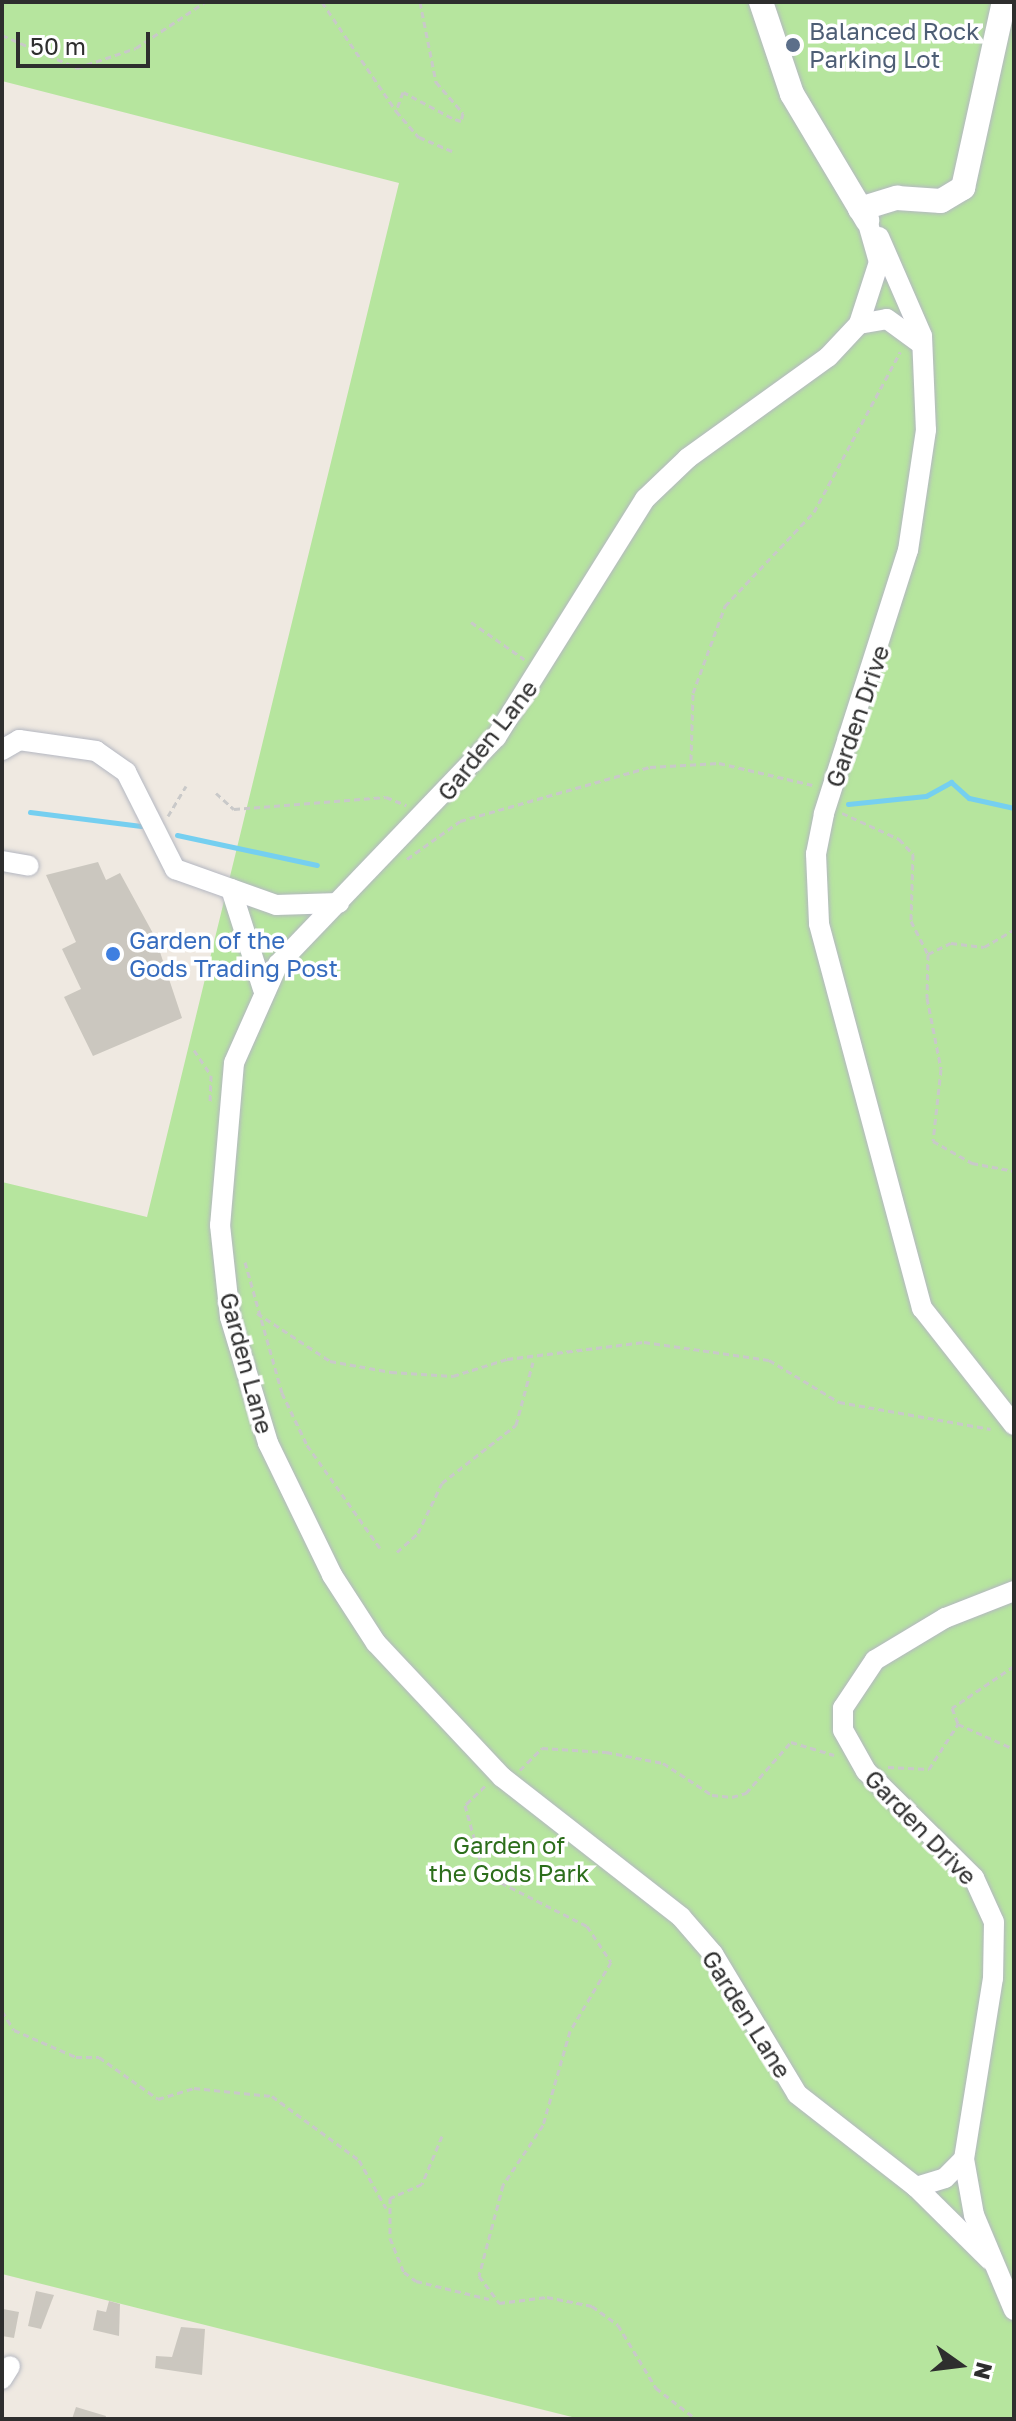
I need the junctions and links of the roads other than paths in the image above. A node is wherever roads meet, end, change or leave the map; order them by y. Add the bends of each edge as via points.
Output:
1 (761, 2) edge
2 (1004, 2) edge
3 (863, 214) junction
4 (859, 324) junction
5 (918, 339) junction
6 (2, 750) edge
7 (2, 861) edge
8 (29, 866) dead end
9 (231, 889) junction
10 (339, 903) junction
11 (263, 989) junction
12 (1011, 1421) edge
13 (1014, 1591) edge
14 (964, 2159) junction
15 (916, 2187) junction
16 (990, 2260) junction
17 (1014, 2310) edge

1 - 3 street, Garden Drive via 792,94
2 - 3 street via 963,188 941,201 897,198
3 - 4 street, Garden Lane via 879,262
3 - 5 street, Garden Drive via 891,255
4 - 5 street via 887,319
4 - 10 street, Garden Lane via 816,367 688,458 645,499 540,672 463,779
5 - 12 street, Garden Drive via 926,430 908,550 827,805 816,854 819,924 882,1142 908,1271 948,1349
6 - 9 street via 19,740 96,751 126,772 158,824 175,869
7 - 8 street
9 - 10 street via 276,905
9 - 11 street
10 - 11 street, Garden Lane via 293,946
11 - 15 street, Garden Lane via 234,1063 224,1127 221,1256 240,1360 268,1443 332,1575 409,1685 502,1777 681,1917 713,1954 797,2094
13 - 14 street, Garden Drive via 945,1618 875,1660 843,1708 843,1730 859,1762 974,1878 994,1922 993,1978
14 - 15 street via 945,2178
14 - 16 street, Garden Drive
15 - 16 street, Garden Lane
16 - 17 street, Garden Drive

